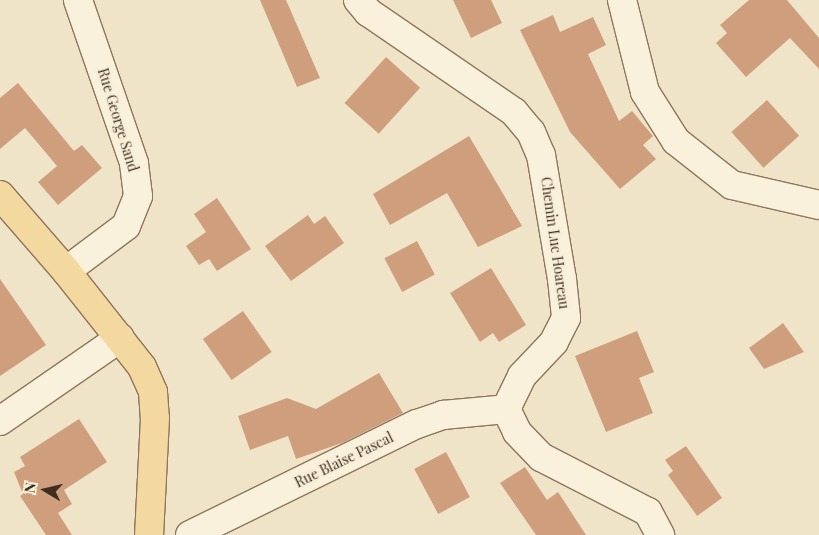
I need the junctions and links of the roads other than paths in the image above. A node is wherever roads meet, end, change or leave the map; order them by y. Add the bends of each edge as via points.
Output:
1 (78, 0) edge
2 (358, 0) edge
3 (622, 0) edge
4 (0, 195) edge
5 (819, 205) edge
6 (66, 271) junction
7 (120, 338) junction
8 (506, 409) junction
9 (0, 421) edge
10 (149, 535) edge
11 (190, 535) edge
12 (660, 535) edge

1 - 6 street, Rue George Sand via 134,163 138,196 126,226
2 - 8 street, Chemin Luc Hoareau via 368,12 514,112 531,132 541,155 566,318 554,342 522,376
3 - 5 street via 645,92 676,141 732,185
4 - 6 main road
6 - 7 main road
7 - 9 street
7 - 10 main road via 142,367 152,392 155,418
8 - 11 street, Rue Blaise Pascal via 443,415 417,424
8 - 12 street via 517,432 541,457 648,512

